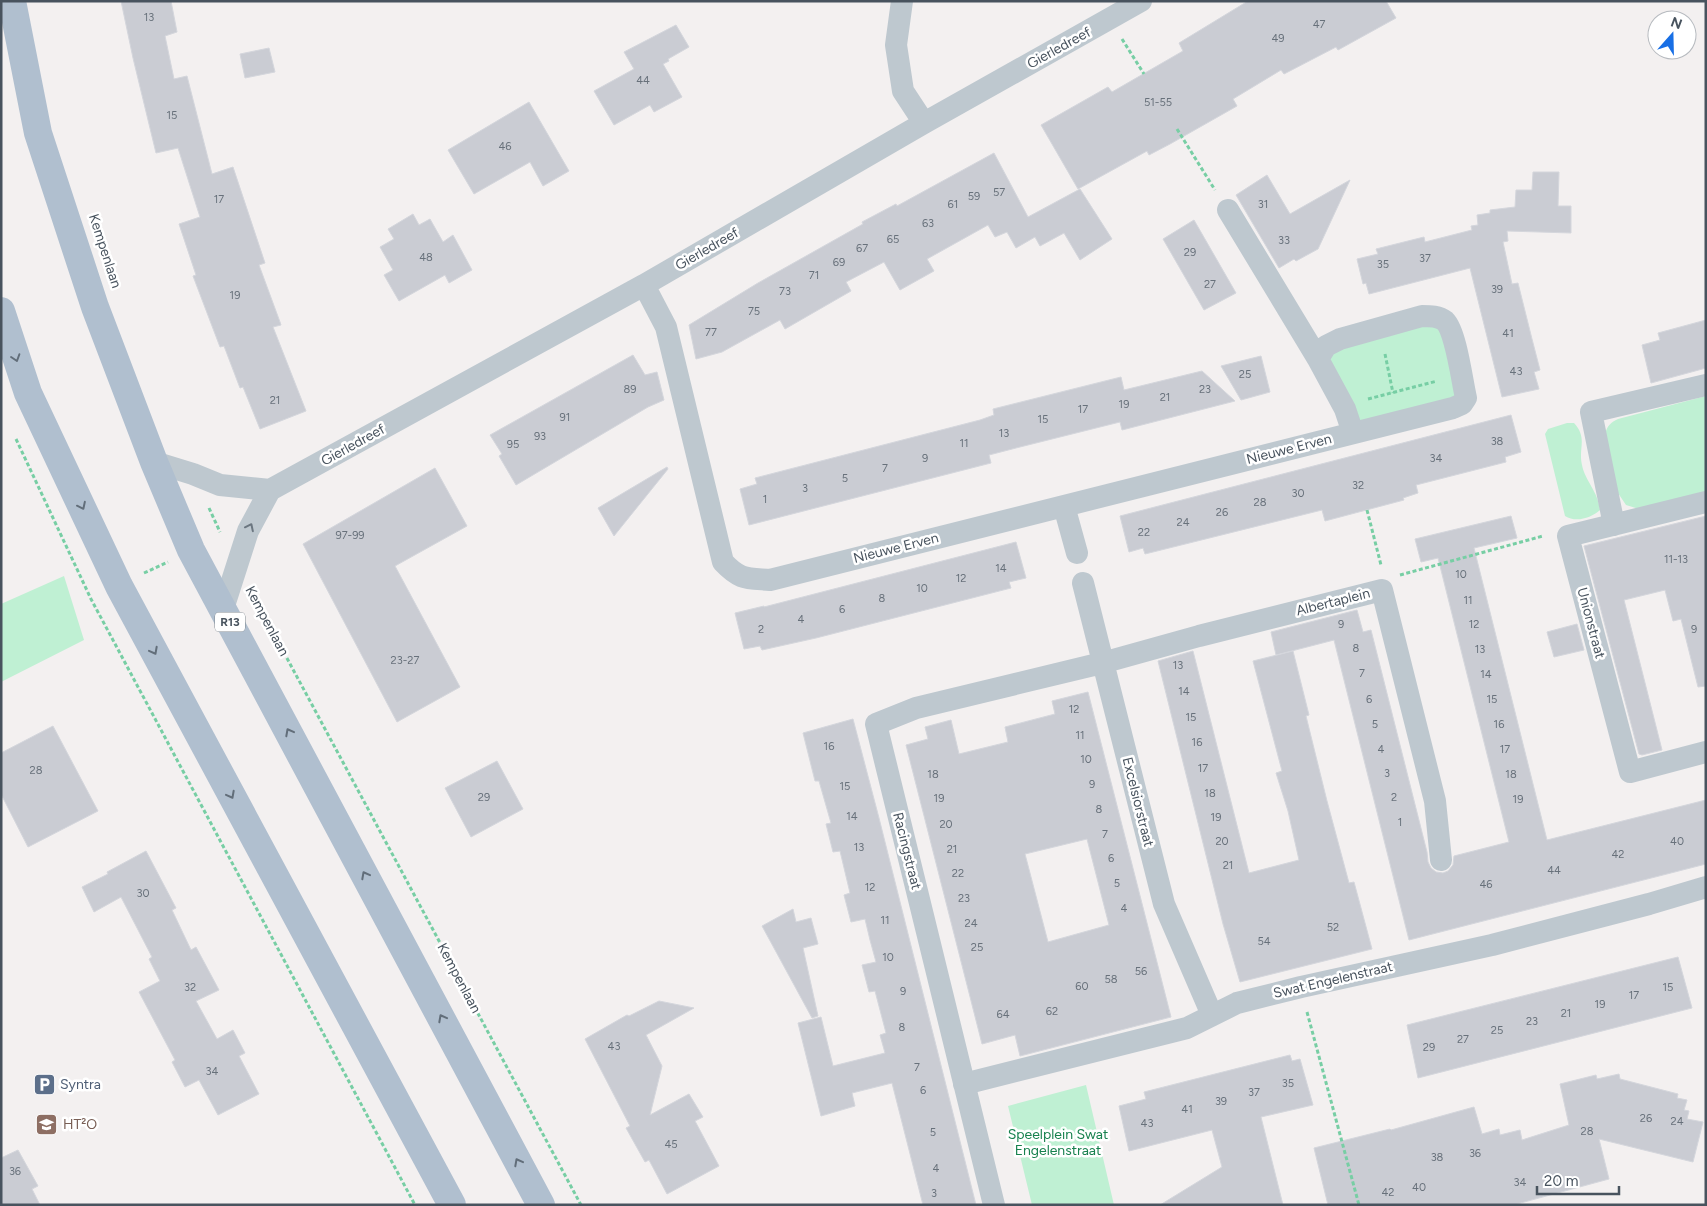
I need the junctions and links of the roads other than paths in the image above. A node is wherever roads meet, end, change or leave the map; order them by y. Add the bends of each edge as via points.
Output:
1 (12, 1) edge
2 (902, 1) edge
3 (1142, 1) edge
4 (924, 123) junction
5 (1228, 210) road end
6 (644, 285) junction
7 (1, 311) edge
8 (1318, 359) junction
9 (1706, 385) edge
10 (1353, 433) junction
11 (154, 462) junction
12 (270, 490) junction
13 (1706, 502) edge
14 (1064, 506) junction
15 (1614, 525) junction
16 (1076, 553) dead end
17 (1083, 583) dead end
18 (223, 610) junction
19 (1102, 663) junction
20 (1706, 752) edge
21 (1441, 860) dead end
22 (1706, 888) edge
23 (1212, 1015) junction
24 (964, 1084) junction
25 (452, 1205) edge
26 (541, 1205) edge
27 (994, 1205) edge

1 - 11 main road, Kempenlaan / R13 via 38,133 95,307
2 - 4 street via 896,45 904,91
3 - 4 street, Gierledreef
4 - 6 street, Gierledreef
5 - 8 street
6 - 12 street, Gierledreef
6 - 14 street, Nieuwe Erven via 666,327 723,562 741,577 770,580
7 -> 25 main road via 28,393 119,586
8 - 10 street via 1343,406
8 - 10 street, Nieuwe Erven via 1326,346 1340,339 1422,316 1444,320 1451,331 1466,398 1462,404
9 - 15 street via 1591,412
10 - 14 street, Nieuwe Erven
11 - 12 street via 220,485
11 - 18 main road, Kempenlaan / R13 via 191,550
18 -> 12 street via 248,531
13 - 15 street
14 - 16 street
15 - 20 street, Unionstraat via 1568,536 1630,772
17 - 19 street, Excelsiorstraat
26 -> 18 main road, Kempenlaan / R13
19 - 21 street, Albertaplein via 1382,590 1435,801
19 - 23 street, Excelsiorstraat via 1164,904
19 - 24 street, Racingstraat via 916,708 876,724
22 - 23 street, Swat Engelenstraat via 1492,945 1237,1003
23 - 24 street, Swat Engelenstraat via 1187,1028
24 - 27 street, Racingstraat

